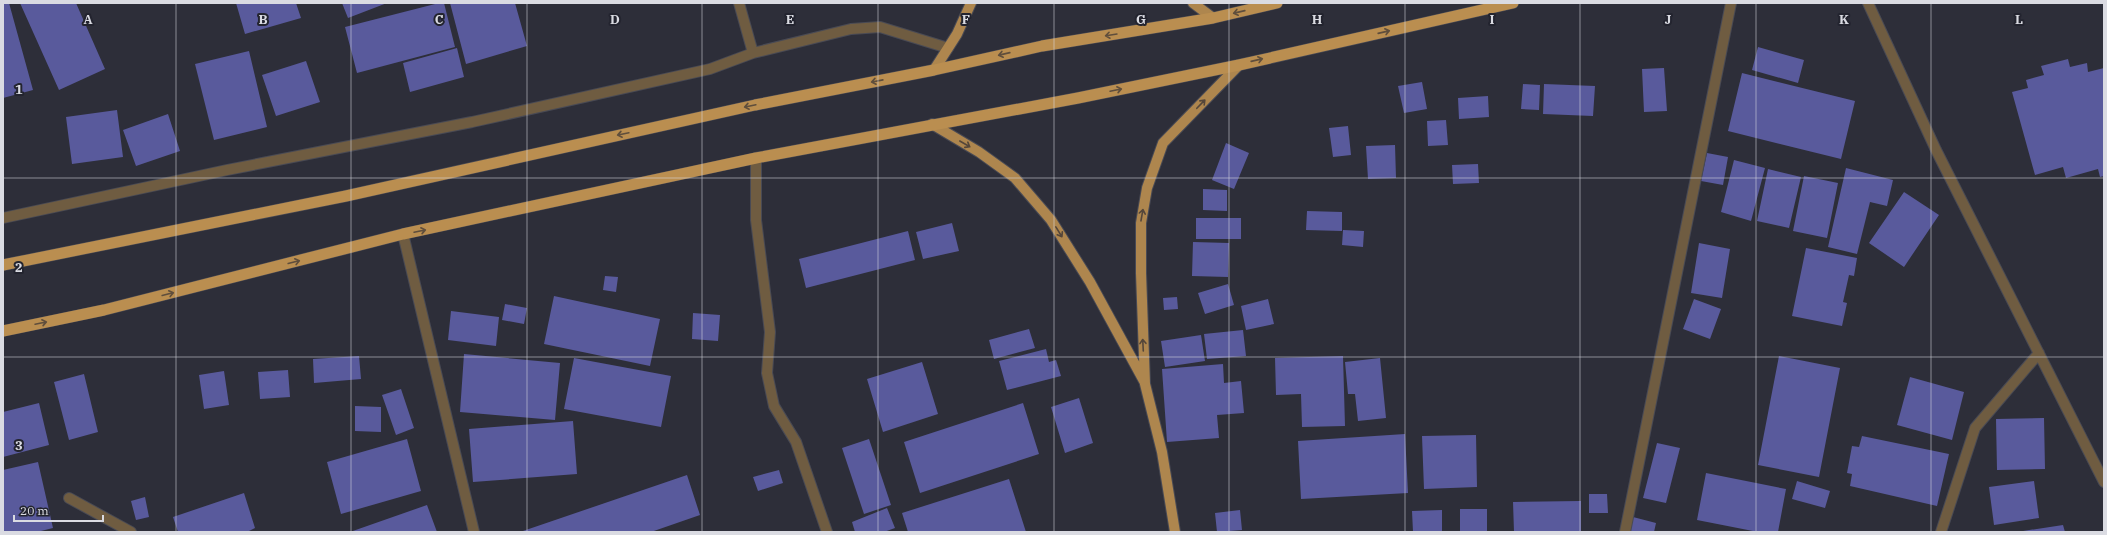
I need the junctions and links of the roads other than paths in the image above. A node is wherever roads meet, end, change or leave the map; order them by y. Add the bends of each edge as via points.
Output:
1 (739, 3) edge
2 (972, 3) edge
3 (1193, 3) edge
4 (1277, 3) edge
5 (1513, 3) edge
6 (1732, 3) edge
7 (1868, 3) edge
8 (1213, 18) junction
9 (948, 48) junction
10 (753, 53) junction
11 (1239, 65) junction
12 (934, 70) junction
13 (932, 124) junction
14 (756, 158) junction
15 (3, 218) edge
16 (403, 234) junction
17 (3, 265) edge
18 (3, 331) edge
19 (2039, 353) junction
20 (1146, 384) junction
21 (2104, 482) edge
22 (69, 498) dead end
23 (131, 532) edge
24 (474, 532) edge
25 (827, 532) edge
26 (1175, 532) edge
27 (1625, 532) edge
28 (1941, 532) edge

1 - 10 street
2 - 9 main road
3 - 8 main road
4 -> 8 highway
11 -> 5 highway
6 - 27 street
7 - 19 street via 1936,150
8 -> 12 highway via 1042,46
9 - 10 street via 880,27 851,29
9 - 12 main road
10 - 15 street via 710,70
13 -> 11 highway via 1078,98
20 -> 11 main road via 1141,223 1147,188 1163,143
12 -> 17 highway via 755,105 346,196
13 - 14 highway
13 -> 20 main road via 979,152 1015,178 1051,220 1090,282
16 -> 14 highway
14 - 25 street via 756,220 770,332 767,373 774,406 796,442
18 -> 16 highway via 104,310
16 - 24 street
19 - 21 street
19 - 28 street via 1975,428
20 - 26 main road via 1162,452
22 - 23 street

